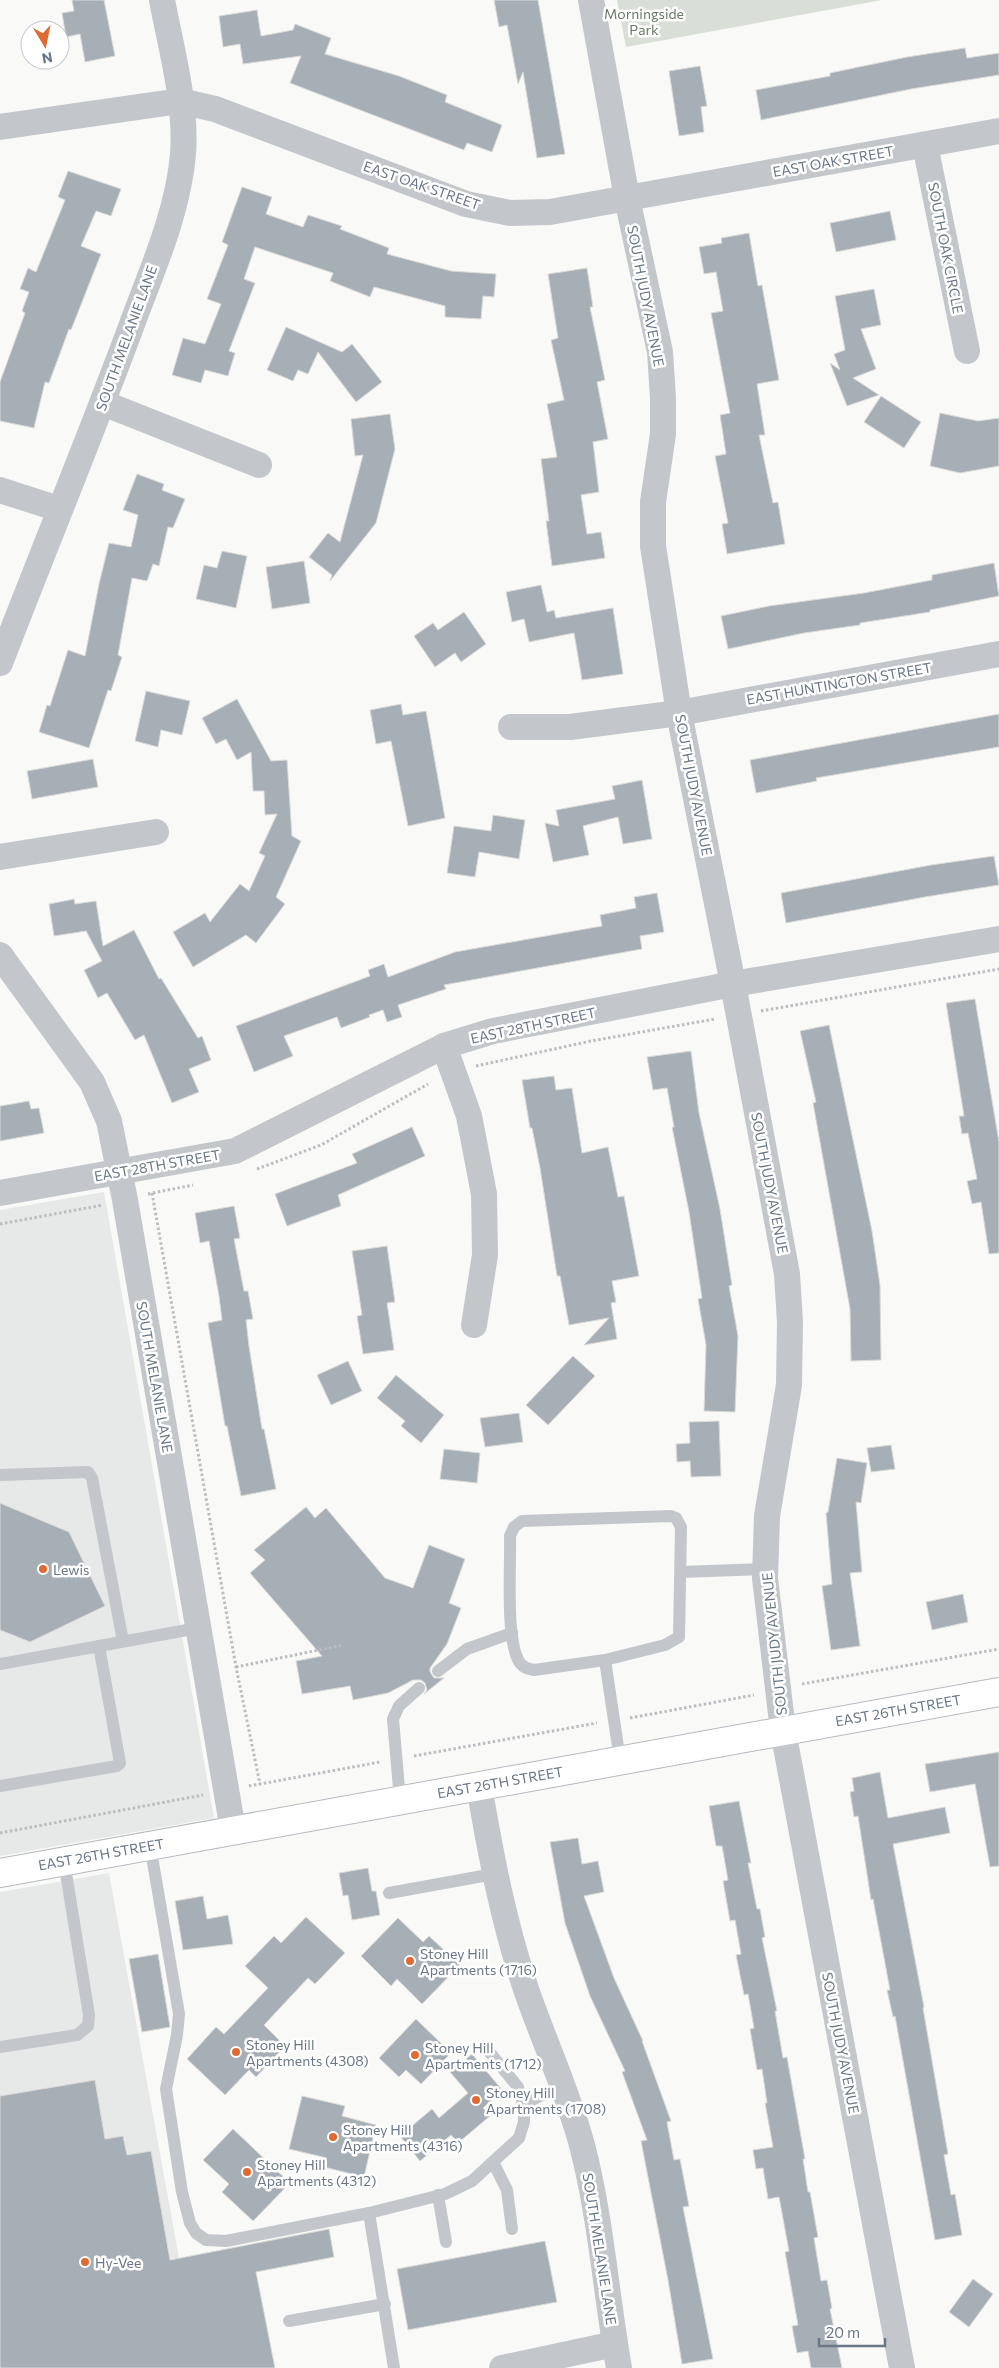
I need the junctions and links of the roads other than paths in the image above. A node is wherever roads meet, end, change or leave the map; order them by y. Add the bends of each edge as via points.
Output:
1 (162, 0) edge
2 (591, 0) edge
3 (180, 101) junction
4 (0, 128) edge
5 (999, 132) edge
6 (925, 145) junction
7 (627, 198) junction
8 (967, 351) dead end
9 (103, 403) junction
10 (259, 465) dead end
11 (0, 490) edge
12 (59, 509) junction
13 (999, 654) edge
14 (0, 663) edge
15 (679, 713) junction
16 (511, 727) dead end
17 (156, 832) dead end
18 (0, 857) edge
19 (999, 939) edge
20 (0, 955) edge
21 (733, 984) junction
22 (444, 1046) junction
23 (120, 1171) junction
24 (0, 1193) edge
25 (474, 1325) dead end
26 (0, 1475) edge
27 (766, 1569) junction
28 (681, 1572) junction
29 (198, 1628) junction
30 (512, 1632) junction
31 (123, 1641) junction
32 (100, 1646) junction
33 (605, 1660) junction
34 (0, 1664) edge
35 (438, 1672) dead end
36 (419, 1688) dead end
37 (999, 1692) edge
38 (783, 1731) junction
39 (620, 1760) junction
40 (0, 1786) edge
41 (479, 1786) junction
42 (400, 1800) junction
43 (233, 1830) junction
44 (150, 1845) junction
45 (64, 1861) junction
46 (0, 1872) edge
47 (494, 1874) junction
48 (389, 1893) dead end
49 (0, 2048) edge
50 (487, 2049) dead end
51 (564, 2085) junction
52 (523, 2104) junction
53 (493, 2162) junction
54 (438, 2195) junction
55 (369, 2212) junction
56 (512, 2229) dead end
57 (446, 2242) dead end
58 (385, 2304) junction
59 (289, 2321) dead end
60 (617, 2356) edge
61 (394, 2368) edge
62 (502, 2368) edge
63 (902, 2368) edge

1 - 3 street, SOUTH MELANIE LANE
2 - 7 street, SOUTH JUDY AVENUE
3 - 4 street, EAST OAK STREET
3 - 7 street, EAST OAK STREET via 215,109 466,204 510,213 550,212
3 - 9 street, SOUTH MELANIE LANE via 183,153 177,191 162,243
5 - 6 street, EAST OAK STREET
6 - 7 street, EAST OAK STREET
6 - 8 street, SOUTH OAK CIRCLE
7 - 15 street, SOUTH JUDY AVENUE via 660,352 662,434 653,502 653,546
9 - 10 street
9 - 12 street, SOUTH MELANIE LANE
11 - 12 street
12 - 14 street, SOUTH MELANIE LANE
13 - 15 street, EAST HUNTINGTON STREET
15 - 16 street, EAST HUNTINGTON STREET via 570,727
15 - 21 street, SOUTH JUDY AVENUE
17 - 18 street
19 - 21 street, EAST 28TH STREET
20 - 23 street, SOUTH MELANIE LANE via 92,1082 109,1121
21 - 22 street, EAST 28TH STREET via 493,1031
21 - 27 street, SOUTH JUDY AVENUE via 787,1274 790,1322 789,1385 767,1516
22 - 23 street, EAST 28TH STREET via 235,1151
22 - 25 street via 469,1116 484,1194 485,1255
23 - 24 street, EAST 28TH STREET
23 - 29 street, SOUTH MELANIE LANE
26 - 31 lane via 88,1472 92,1478
27 - 28 lane
27 - 38 street, SOUTH JUDY AVENUE
28 - 30 lane via 681,1527 671,1516 522,1521 510,1536
28 - 33 lane via 679,1637 665,1645
29 - 31 lane
29 - 43 street, SOUTH MELANIE LANE
30 - 33 lane via 512,1643 525,1668 534,1670
30 - 35 lane via 467,1649
31 - 32 lane
32 - 34 lane
32 - 40 lane via 120,1763
33 - 39 lane
36 - 42 lane via 399,1706 392,1718
37 - 38 main road, EAST 26TH STREET
38 - 39 main road, EAST 26TH STREET
38 - 63 street, SOUTH JUDY AVENUE
39 - 41 main road, EAST 26TH STREET
41 - 42 main road, EAST 26TH STREET
41 - 47 street, SOUTH MELANIE LANE
42 - 43 main road, EAST 26TH STREET
43 - 44 main road, EAST 26TH STREET
44 - 45 main road, EAST 26TH STREET
44 - 55 lane via 179,2014 166,2089 190,2224 206,2240 226,2241
45 - 46 main road, EAST 26TH STREET
45 - 49 lane via 89,2015 88,2026 77,2035
47 - 48 lane
47 - 51 street, SOUTH MELANIE LANE via 527,1992
50 - 52 lane via 518,2088
51 - 52 lane
51 - 60 street, SOUTH MELANIE LANE via 582,2146 598,2221
52 - 53 lane via 524,2122 520,2138
53 - 54 lane via 472,2182
53 - 56 lane via 507,2190
54 - 55 lane
54 - 57 lane
55 - 58 lane
58 - 59 lane
58 - 61 lane
60 - 62 street

